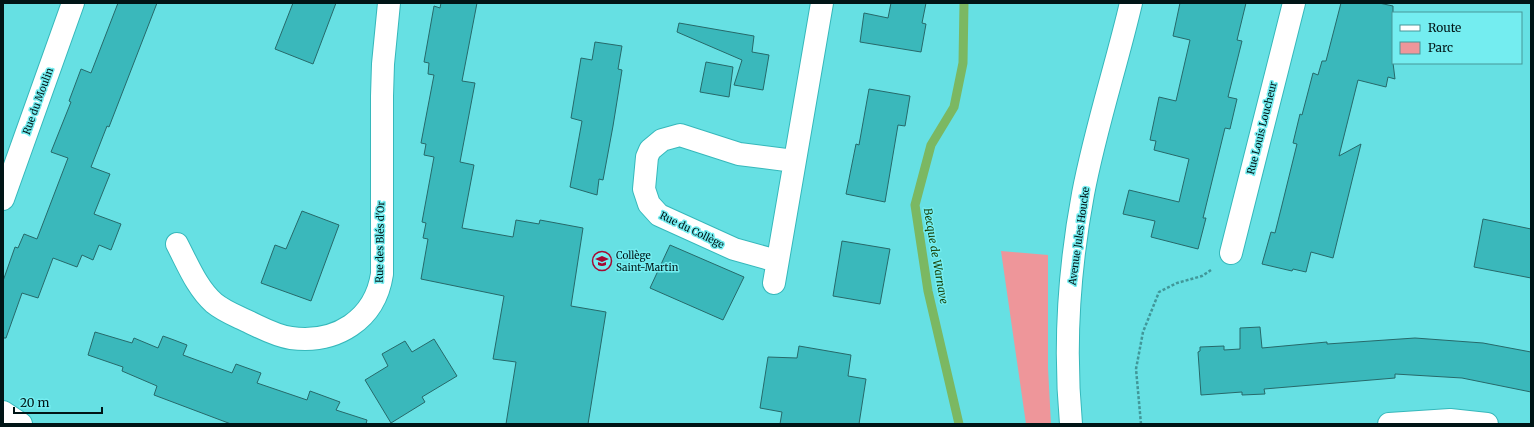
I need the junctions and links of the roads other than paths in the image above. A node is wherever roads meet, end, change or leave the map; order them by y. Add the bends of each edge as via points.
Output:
1 (73, 3) edge
2 (389, 3) edge
3 (822, 3) edge
4 (1131, 3) edge
5 (1141, 3) edge
6 (1294, 3) edge
7 (1120, 52) junction
8 (794, 161) junction
9 (3, 199) edge
10 (177, 244) dead end
11 (1231, 253) dead end
12 (777, 261) junction
13 (774, 283) dead end
14 (3, 412) edge
15 (21, 424) edge
16 (1071, 424) edge
17 (1389, 424) edge
18 (1487, 424) edge

1 - 9 street, Rue du Moulin
2 - 10 street, Rue des Blés d'Or via 382,72 382,274 376,298 367,311 356,323 322,338 290,338 272,333 224,310 214,302 194,276
3 - 8 street
4 - 7 street, Avenue Jules Houcke
5 - 7 street, Avenue Jules Houcke
6 - 11 street, Rue Louis Loucheur
7 - 16 street, Avenue Jules Houcke via 1092,153 1077,239 1069,331
8 - 12 street
8 - 12 street, Rue du Collège via 739,154 680,135 662,140 650,150 647,157 644,189 649,204 659,215 734,250
12 - 13 street
14 - 15 street
17 - 18 street via 1450,420

